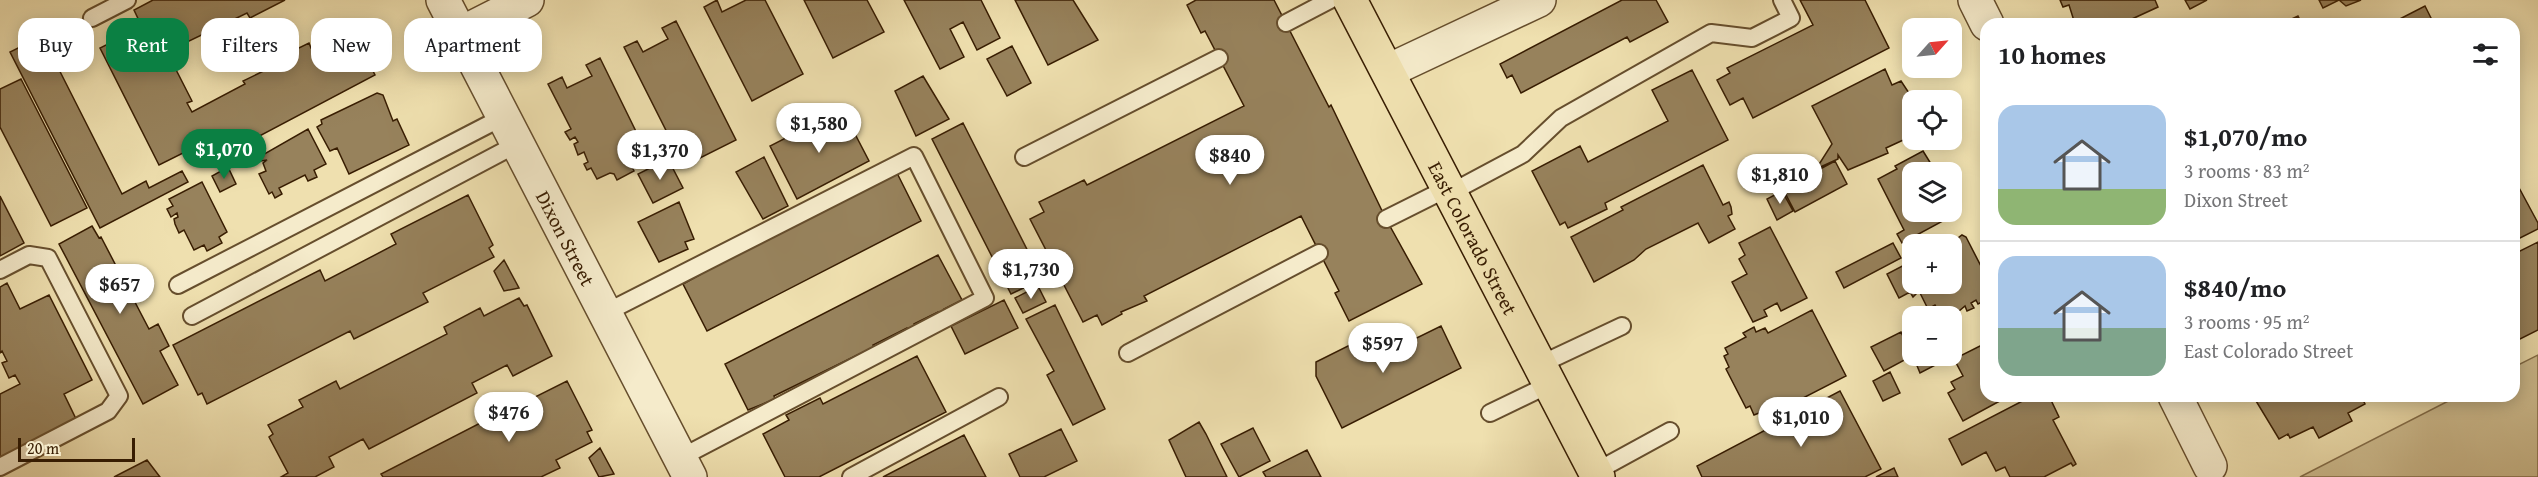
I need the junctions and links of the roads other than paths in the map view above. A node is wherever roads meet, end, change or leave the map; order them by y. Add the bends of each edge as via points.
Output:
1 (127, 0) edge
2 (443, 0) edge
3 (527, 0) edge
4 (1330, 0) edge
5 (1350, 0) edge
6 (1539, 0) edge
7 (1782, 0) edge
8 (1975, 0) edge
9 (92, 18) dead end
10 (452, 18) edge
11 (492, 18) edge
12 (1984, 18) edge
13 (1286, 23) dead end
14 (1219, 58) dead end
15 (1388, 71) junction
16 (480, 72) edge
17 (510, 130) junction
18 (1024, 157) dead end
19 (1449, 191) junction
20 (1386, 219) dead end
21 (1319, 253) dead end
22 (0, 270) edge
23 (178, 285) dead end
24 (605, 313) junction
25 (192, 316) dead end
26 (1622, 326) dead end
27 (1128, 353) dead end
28 (1544, 374) junction
29 (999, 397) dead end
30 (2178, 402) edge
31 (1490, 413) dead end
32 (1670, 432) dead end
33 (2210, 466) dead end
34 (0, 468) edge
35 (685, 468) edge
36 (1597, 475) edge
37 (851, 477) edge

1 - 9 lane
2 - 10 street, Dixon Street
3 - 11 street
4 - 13 lane
5 - 15 main road, East Colorado Street
6 - 15 street
7 - 19 lane via 1791,18 1752,38 1711,33 1561,118 1523,154
8 - 12 street
14 - 18 lane
15 - 19 main road, East Colorado Street
16 - 17 street, Dixon Street
17 - 23 lane
17 - 24 street, Dixon Street
17 - 25 lane
19 - 20 lane
19 - 28 main road, East Colorado Street
21 - 27 lane
22 - 34 lane via 29,255 48,258 119,396 108,411
24 - 35 street, Dixon Street
24 - 35 lane via 914,156 985,298
26 - 28 lane
28 - 31 lane
28 - 36 main road, East Colorado Street
29 - 37 lane
30 - 33 street
32 - 36 lane

